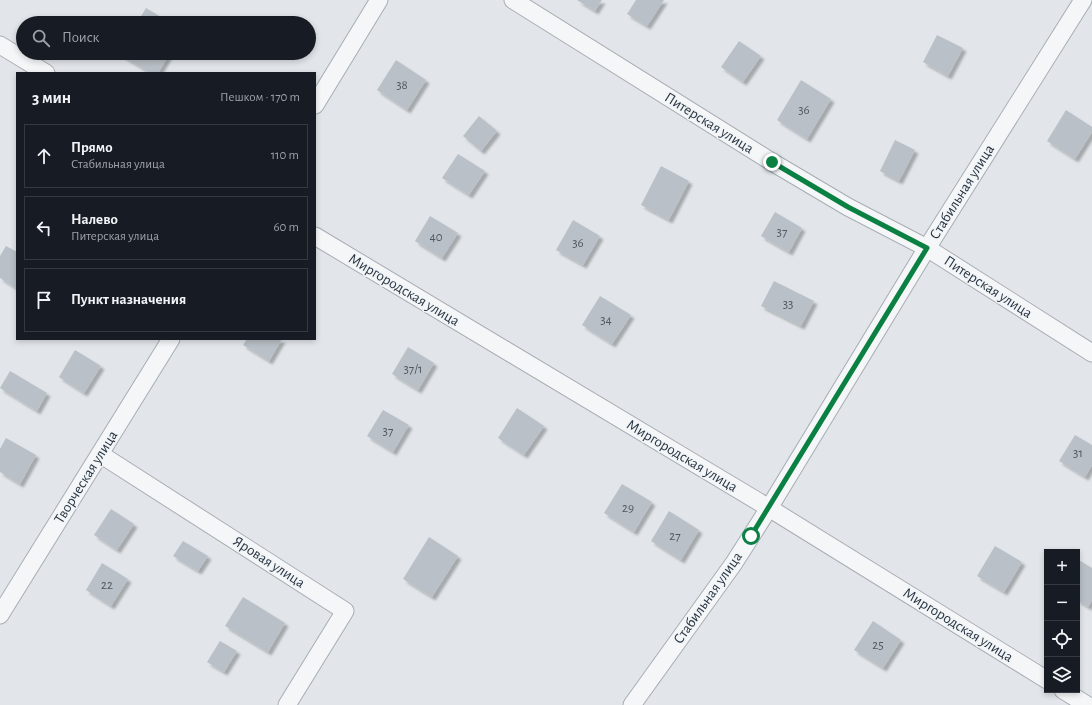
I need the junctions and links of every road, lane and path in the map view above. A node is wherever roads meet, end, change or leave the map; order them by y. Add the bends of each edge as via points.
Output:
1 (379, 0) edge
2 (513, 0) edge
3 (1082, 4) edge
4 (0, 46) edge
5 (16, 55) edge
6 (24, 60) edge
7 (44, 72) edge
8 (316, 103) edge
9 (316, 237) edge
10 (927, 248) junction
11 (170, 340) edge
12 (1092, 353) edge
13 (100, 454) junction
14 (769, 508) junction
15 (0, 615) edge
16 (1044, 678) edge
17 (1068, 693) edge
18 (287, 705) edge
19 (632, 705) edge
20 (1087, 705) edge

1 - 8 street
2 - 10 street, Питерская улица via 772,162 848,207
3 - 10 street, Стабильная улица
4 - 5 street
6 - 7 street
9 - 14 street, Миргородская улица
10 - 12 street, Питерская улица
10 - 14 street, Стабильная улица
11 - 13 street, Творческая улица
13 - 15 street, Творческая улица
13 - 18 street, Яровая улица via 345,611
14 - 16 street, Миргородская улица
14 - 19 street, Стабильная улица via 734,563
17 - 20 street

